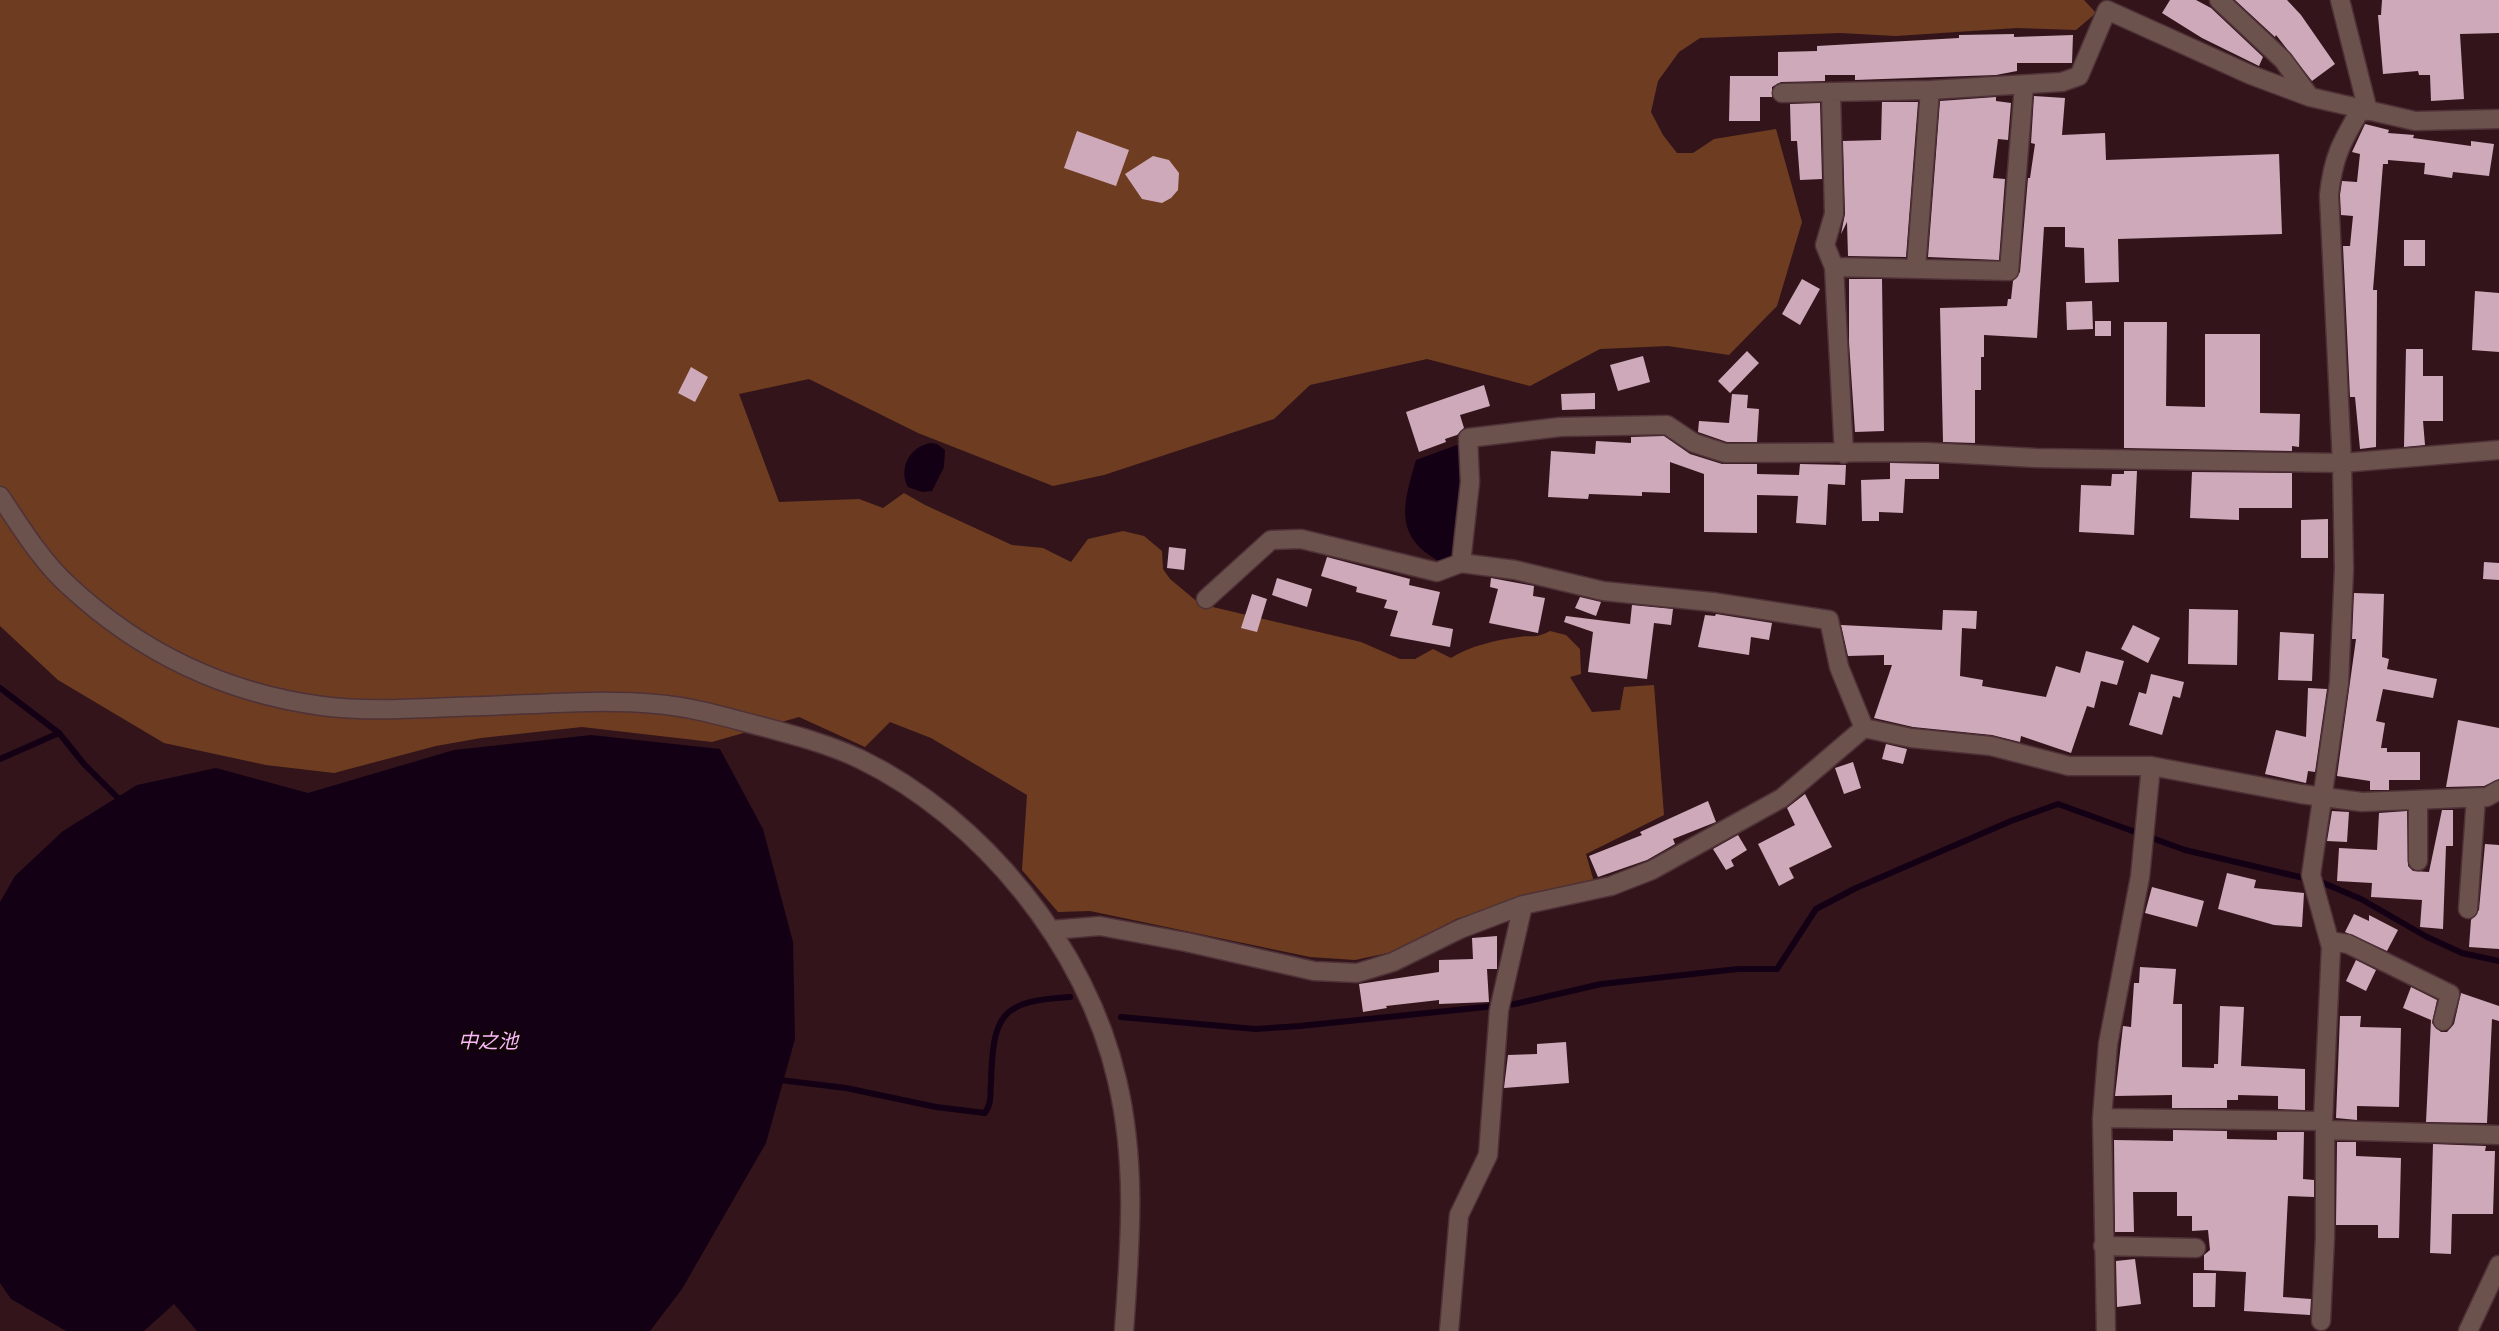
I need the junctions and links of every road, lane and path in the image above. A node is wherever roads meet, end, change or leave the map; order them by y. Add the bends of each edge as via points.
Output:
1 (2219, 0) edge
2 (2340, 0) edge
3 (2024, 86) junction
4 (1930, 90) junction
5 (1830, 92) junction
6 (1782, 93) dead end
7 (2310, 98) junction
8 (2364, 110) junction
9 (2499, 119) edge
10 (1834, 267) junction
11 (1916, 268) junction
12 (2499, 450) edge
13 (1844, 454) junction
14 (2342, 463) junction
15 (0, 496) edge
16 (1461, 563) junction
17 (1206, 599) dead end
18 (1864, 728) junction
19 (2151, 766) junction
20 (2499, 790) edge
21 (2322, 797) junction
22 (2476, 798) junction
23 (2418, 801) junction
24 (2418, 861) dead end
25 (1523, 905) junction
26 (2468, 909) dead end
27 (1051, 930) junction
28 (2330, 941) junction
29 (2443, 1021) dead end
30 (2102, 1118) junction
31 (2324, 1125) junction
32 (2499, 1135) edge
33 (2103, 1246) junction
34 (2196, 1248) dead end
35 (2499, 1265) edge
36 (2321, 1321) dead end
37 (1124, 1331) edge
38 (1449, 1331) edge
39 (2106, 1331) edge
40 (2468, 1331) edge

1 - 7 street via 2283,60
2 - 8 street
3 - 4 street
3 - 7 street via 2079,76 2107,10
3 - 11 street via 2009,272
4 - 5 street
4 - 11 street
5 - 6 street
5 - 10 street via 1834,214 1825,245
7 - 8 street
8 - 9 street via 2415,121
8 - 14 street via 2340,147 2332,167 2329,195
10 - 11 street
10 - 13 street
12 - 14 street
13 - 14 street via 1926,452 2036,458
13 - 16 street via 1725,453 1694,442 1667,425 1560,427 1468,438 1470,482
14 - 21 street via 2344,569 2339,683
15 - 27 street via 66,584 122,629 211,678 253,693 326,706 656,704 704,711 820,743 901,782 941,811 1009,873
16 - 17 street via 1437,572 1301,539 1271,540
16 - 18 street via 1515,570 1603,591 1829,620 1839,668
18 - 19 street via 1911,738 1991,746 2069,766
18 - 25 street via 1782,798 1652,870 1611,886
19 - 21 street
19 - 30 street via 2140,877 2108,1044
20 - 22 street
21 - 23 street via 2362,802
21 - 28 street via 2312,881
22 - 23 street
22 - 26 street
23 - 24 street
25 - 27 street via 1460,929 1394,962 1357,973 1314,971 1100,926
25 - 38 street via 1500,1006 1488,1155 1459,1215
27 - 37 street via 1102,1030 1119,1090 1132,1203
28 - 29 street via 2348,944 2450,994
28 - 31 street
30 - 31 street
30 - 33 street
31 - 32 street
31 - 36 street
33 - 34 street
33 - 39 street
35 - 40 street

